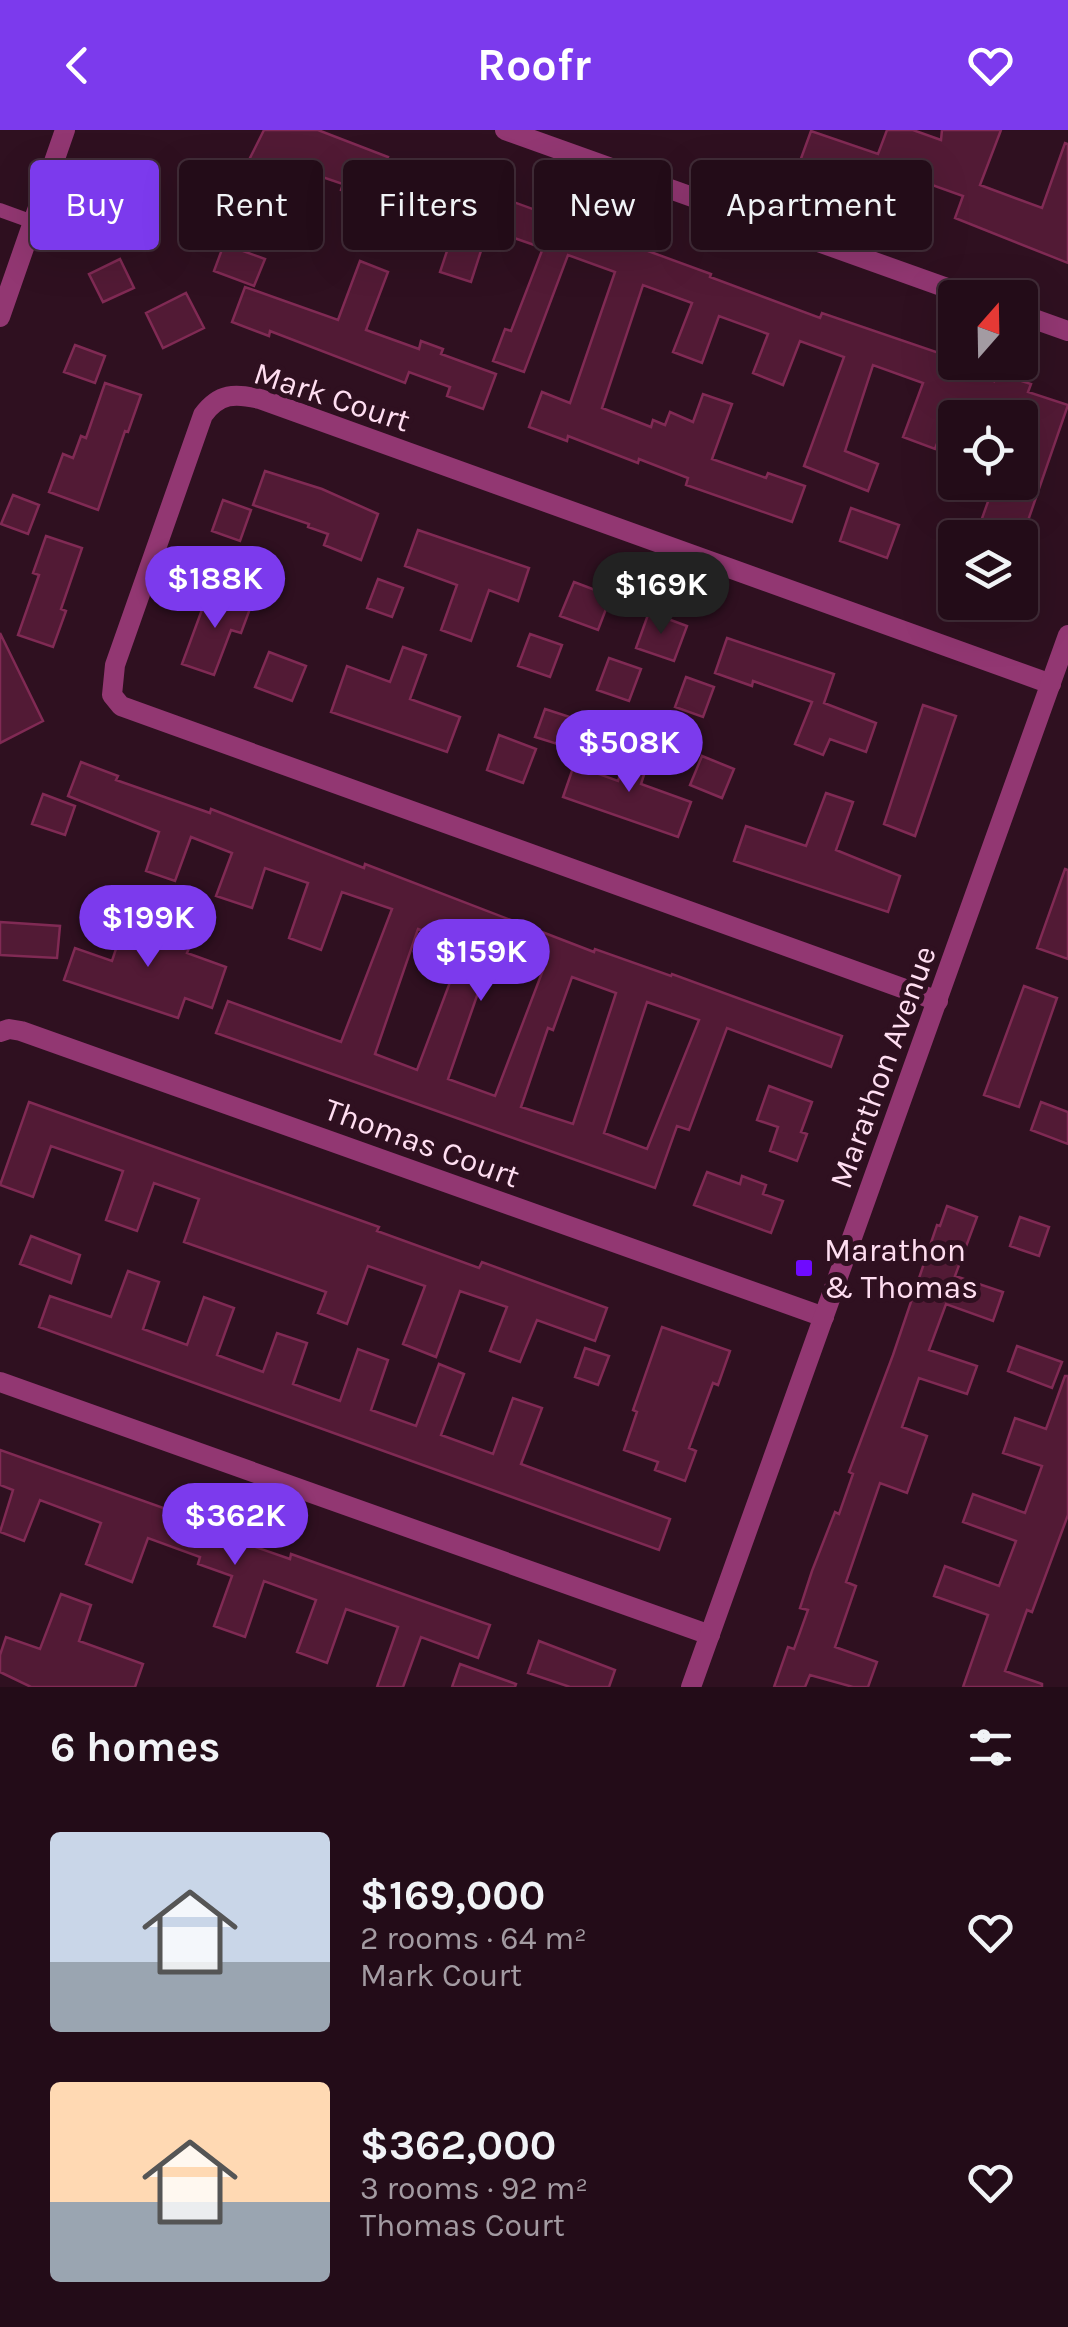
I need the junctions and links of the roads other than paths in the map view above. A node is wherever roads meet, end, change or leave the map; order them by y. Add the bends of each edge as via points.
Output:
1 (65, 130) edge
2 (505, 130) edge
3 (55, 160) edge
4 (0, 210) edge
5 (30, 221) edge
6 (30, 231) edge
7 (938, 285) edge
8 (0, 317) edge
9 (1038, 320) edge
10 (1068, 331) edge
11 (1068, 636) edge
12 (1051, 684) junction
13 (938, 1001) junction
14 (0, 1032) edge
15 (824, 1317) junction
16 (0, 1382) edge
17 (710, 1635) junction
18 (691, 1687) edge

1 - 3 street
2 - 7 street
4 - 5 lane
6 - 8 street
9 - 10 street
11 - 12 street, Marathon Avenue
12 - 13 street, Marathon Avenue
12 - 13 street, Mark Court via 260,400 227,395 202,415 115,664 112,695 121,706
13 - 15 street, Marathon Avenue
14 - 15 street, Thomas Court via 21,1031
15 - 17 street, Marathon Avenue
16 - 17 street
17 - 18 street, Marathon Avenue

